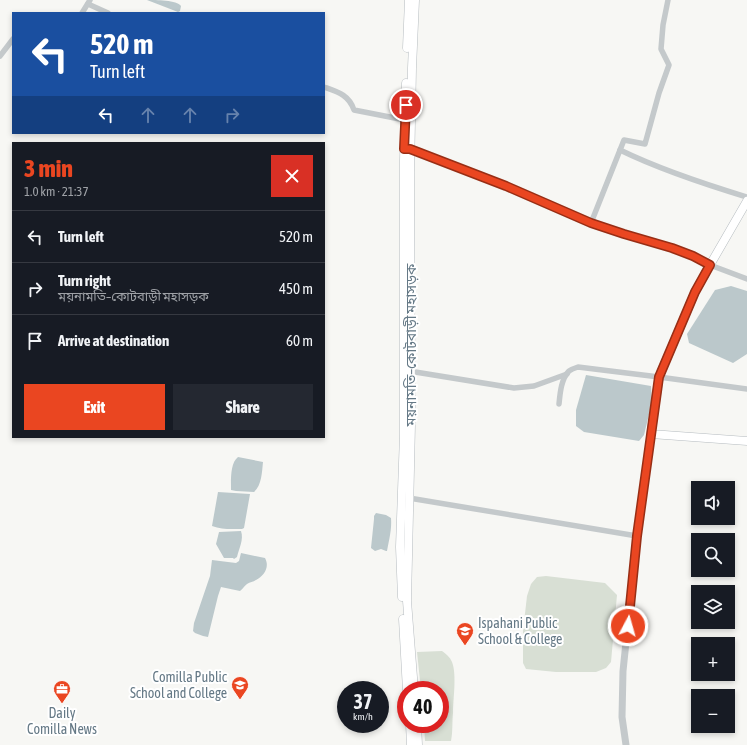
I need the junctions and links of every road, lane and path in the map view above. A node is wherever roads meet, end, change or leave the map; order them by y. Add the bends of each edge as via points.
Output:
1 (409, 0) edge
2 (415, 0) edge
3 (668, 0) edge
4 (89, 2) edge
5 (83, 12) edge
6 (106, 12) edge
7 (12, 40) edge
8 (0, 56) edge
9 (325, 87) edge
10 (405, 120) junction
11 (407, 149) junction
12 (620, 150) junction
13 (747, 197) edge
14 (747, 201) edge
15 (591, 223) junction
16 (710, 265) junction
17 (747, 279) edge
18 (407, 371) junction
19 (567, 374) junction
20 (659, 377) junction
21 (747, 389) edge
22 (559, 404) dead end
23 (651, 434) junction
24 (747, 441) edge
25 (409, 498) junction
26 (637, 536) junction
27 (405, 601) junction
28 (408, 681) edge
29 (413, 681) edge
30 (410, 733) edge
31 (417, 733) edge
32 (411, 745) edge
33 (418, 745) edge
34 (626, 745) edge

1 - 10 main road, ময়নামতি–কোটবাড়ী মহাসড়ক
2 - 11 main road, ময়নামতি–কোটবাড়ী মহাসড়ক
3 - 12 street via 661,49 669,65 658,93 644,144 624,140
4 - 5 street
4 - 6 street
7 - 8 street
9 - 10 street via 347,97 352,102 354,110
10 - 11 main road, ময়নামতি–কোটবাড়ী মহাসড়ক
11 - 15 street via 506,186
11 - 18 main road, ময়নামতি–কোটবাড়ী মহাসড়ক
12 - 13 street via 694,181
12 - 15 street
14 - 16 main road
15 - 16 street via 672,248
16 - 17 street
16 - 20 main road via 695,292
18 - 19 street via 514,388 534,386
18 - 25 main road, ময়নামতি–কোটবাড়ী মহাসড়ক via 411,424
18 - 27 main road, ময়নামতি–কোটবাড়ী মহাসড়ক via 400,547
19 - 20 street via 578,367
19 - 22 street via 561,388
20 - 21 street
20 - 23 main road
23 - 24 main road
23 - 26 street
25 - 26 street
25 - 27 main road, ময়নামতি–কোটবাড়ী মহাসড়ক
26 - 34 street via 623,671 622,717
27 - 28 main road, ময়নামতি–কোটবাড়ী মহাসড়ক
27 - 29 main road, ময়নামতি–কোটবাড়ী মহাসড়ক
30 - 32 main road
31 - 33 main road

